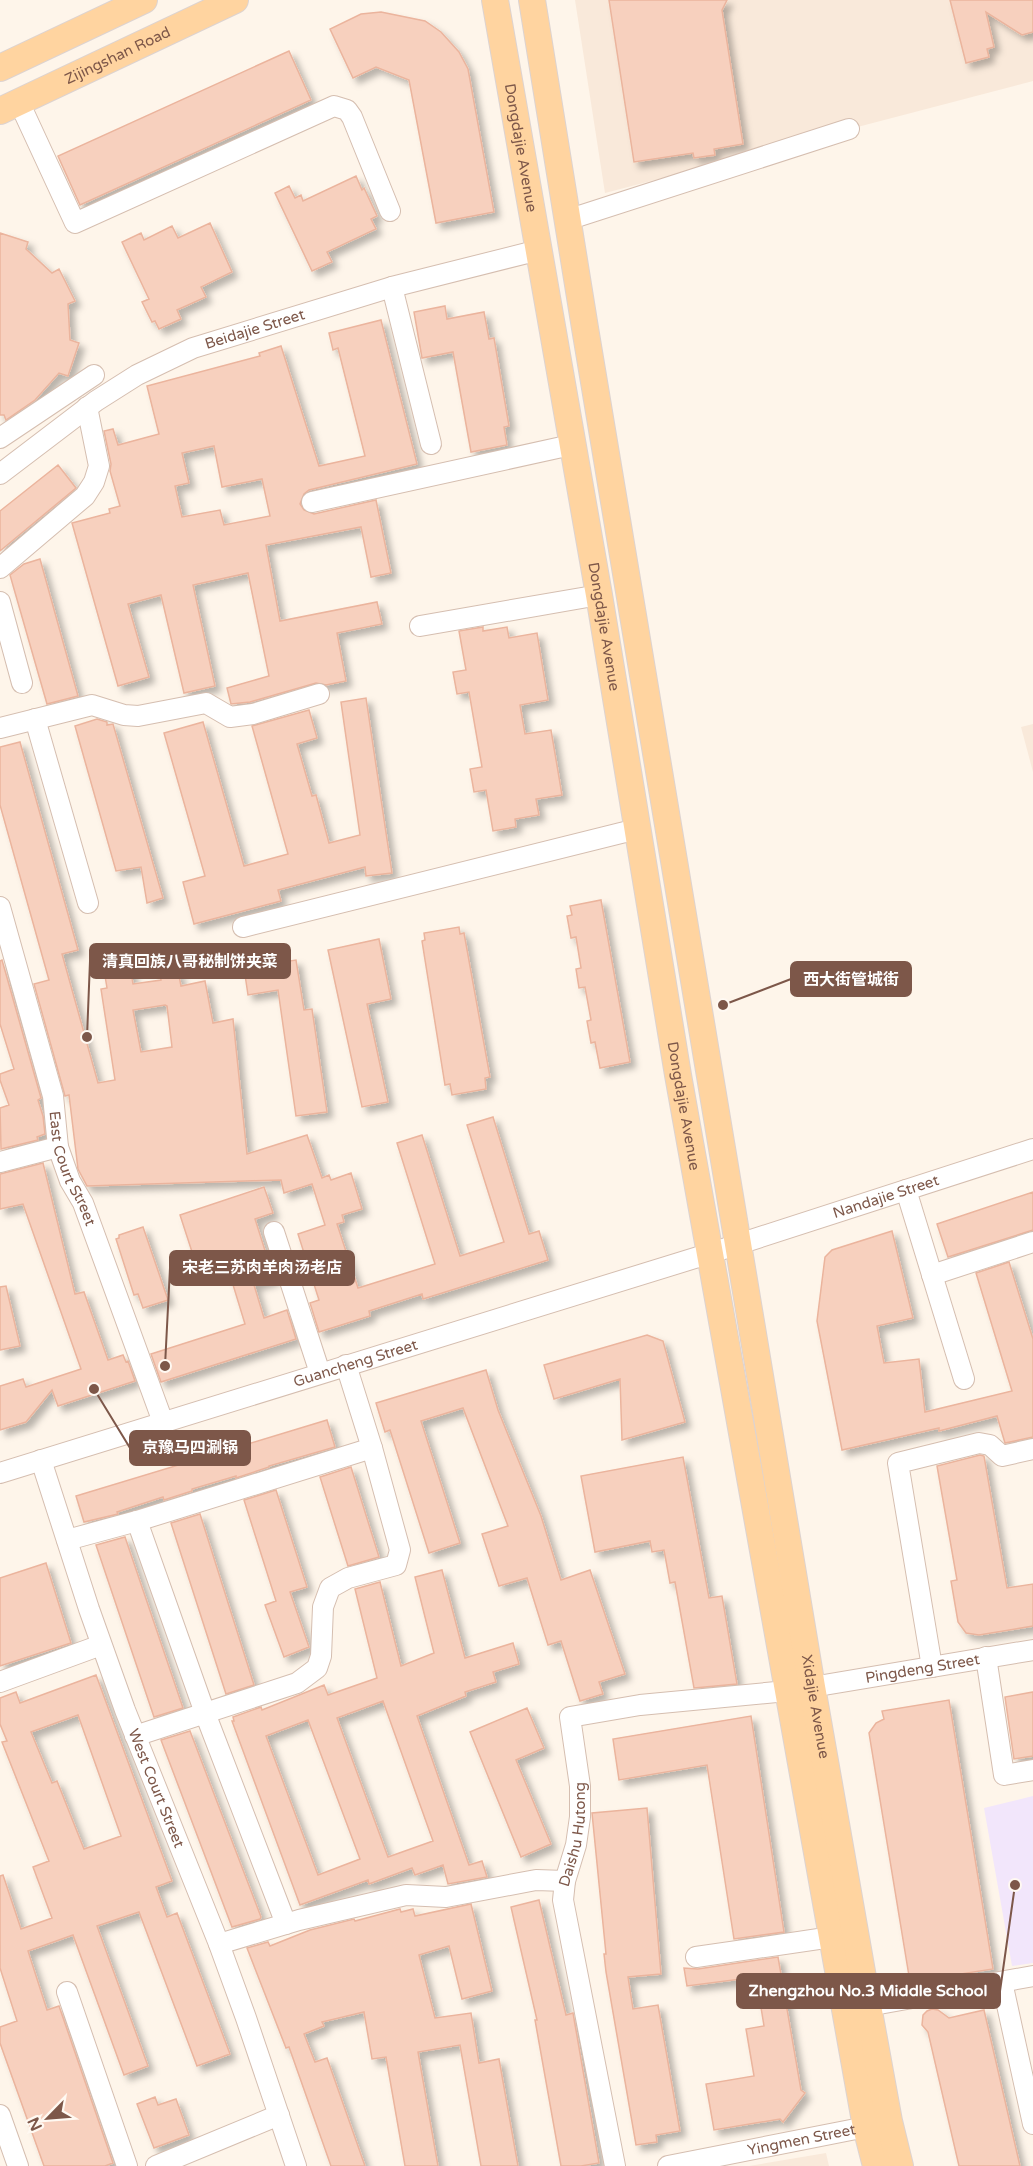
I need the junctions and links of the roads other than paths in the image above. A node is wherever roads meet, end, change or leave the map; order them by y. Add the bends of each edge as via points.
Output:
1 (144, 0) edge
2 (235, 0) edge
3 (495, 0) edge
4 (532, 0) edge
5 (0, 68) edge
6 (9, 107) edge
7 (849, 129) dead end
8 (390, 211) dead end
9 (567, 219) junction
10 (539, 250) junction
11 (392, 287) junction
12 (94, 375) dead end
13 (87, 407) junction
14 (0, 438) edge
15 (431, 444) dead end
16 (571, 445) junction
17 (0, 474) edge
18 (312, 501) dead end
19 (0, 568) edge
20 (599, 595) junction
21 (0, 602) edge
22 (420, 626) dead end
23 (22, 682) dead end
24 (319, 694) dead end
25 (35, 719) junction
26 (0, 728) edge
27 (637, 829) junction
28 (87, 903) dead end
29 (0, 907) edge
30 (243, 927) dead end
31 (58, 1147) junction
32 (1033, 1149) edge
33 (0, 1162) edge
34 (906, 1190) junction
35 (274, 1232) dead end
36 (1033, 1242) edge
37 (738, 1244) junction
38 (711, 1253) junction
39 (932, 1275) junction
40 (346, 1365) junction
41 (320, 1373) junction
42 (964, 1379) dead end
43 (163, 1422) junction
44 (372, 1448) junction
45 (1033, 1449) edge
46 (41, 1460) junction
47 (0, 1473) edge
48 (138, 1521) junction
49 (67, 1540) junction
50 (102, 1645) junction
51 (1033, 1650) edge
52 (986, 1658) junction
53 (932, 1667) junction
54 (0, 1682) edge
55 (812, 1687) junction
56 (787, 1691) junction
57 (205, 1713) junction
58 (135, 1736) junction
59 (1033, 1770) edge
60 (565, 1881) junction
61 (286, 1924) junction
62 (832, 1937) junction
63 (219, 1944) junction
64 (696, 1957) dead end
65 (1033, 1976) edge
66 (1002, 1982) junction
67 (67, 1992) dead end
68 (868, 2006) junction
69 (0, 2115) edge
70 (279, 2115) junction
71 (1033, 2124) edge
72 (866, 2127) junction
73 (18, 2166) edge
74 (127, 2166) edge
75 (156, 2166) edge
76 (296, 2166) edge
77 (615, 2166) edge
78 (668, 2166) edge
79 (876, 2166) edge
80 (900, 2166) edge

1 - 5 main road
2 - 6 main road, Zijingshan Road
3 - 10 main road, Dongdajie Avenue
4 - 9 main road, Dongdajie Avenue
6 - 8 street via 75,223 334,106 347,110 352,117
7 - 9 street
9 - 37 main road, Dongdajie Avenue
10 - 11 street, Beidajie Street
10 - 16 main road, Dongdajie Avenue
11 - 13 street, Beidajie Street via 193,348 137,375
11 - 15 street
12 - 14 street
13 - 17 street, Beidajie Street
13 - 19 street via 99,466 94,482 85,496
16 - 18 street
16 - 20 main road, Dongdajie Avenue
20 - 22 street
20 - 27 main road, Dongdajie Avenue
21 - 23 street
24 - 25 street via 230,717 206,703 138,716 92,705
25 - 26 street
25 - 28 street
27 - 30 street
27 - 38 main road, Dongdajie Avenue
29 - 31 street, East Court Street via 52,1096
31 - 33 street
31 - 43 street, East Court Street via 83,1203
32 - 34 street, Nandajie Street
34 - 37 street, Nandajie Street
34 - 39 street
35 - 41 street
36 - 39 street
37 - 38 street, Nandajie Street
37 - 55 main road, Xidajie Avenue
38 - 40 street, Guancheng Street
38 - 56 main road, Xidajie Avenue
39 - 42 street
40 - 41 street, Guancheng Street
40 - 44 street
41 - 43 street, Guancheng Street
43 - 46 street, Guancheng Street
44 - 48 street
44 - 57 street via 400,1550 396,1565 348,1578 330,1588 323,1607 321,1656 317,1668 307,1676 297,1683
45 - 53 street via 1002,1456 990,1445 979,1443 898,1463
46 - 47 street, Guancheng Street
46 - 49 street, West Court Street
48 - 49 street
48 - 57 street
49 - 50 street, West Court Street
50 - 54 street
50 - 58 street, West Court Street
51 - 52 street, Pingdeng Street
52 - 53 street, Pingdeng Street
52 - 59 street via 1004,1775
53 - 55 street, Pingdeng Street
55 - 68 main road, Xidajie Avenue
56 - 60 street, Daishu Hutong via 640,1705 570,1717 580,1785 580,1817
56 - 62 main road, Xidajie Avenue
57 - 58 street
57 - 61 street
58 - 63 street, West Court Street
60 - 61 street via 536,1880 446,1897 405,1895
60 - 77 street, Daishu Hutong via 563,1900
61 - 63 street
62 - 64 street
62 - 72 main road, Xidajie Avenue
63 - 70 street, West Court Street
65 - 66 street
66 - 68 street
66 - 71 street
67 - 74 street
68 - 80 main road, Xidajie Avenue
69 - 73 street
70 - 75 street
70 - 76 street, West Court Street
72 - 78 street, Yingmen Street
72 - 79 main road, Xidajie Avenue

